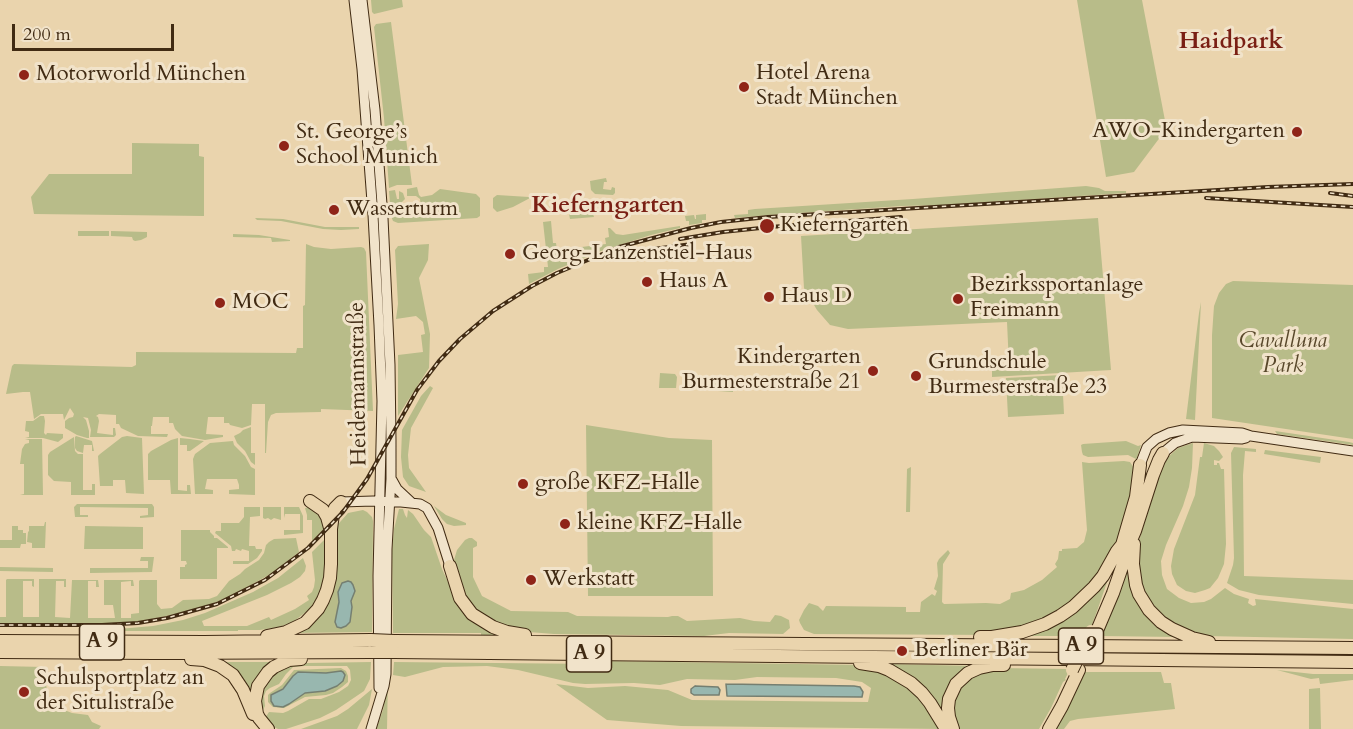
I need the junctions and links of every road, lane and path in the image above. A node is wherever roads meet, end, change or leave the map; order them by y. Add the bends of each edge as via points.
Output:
1 (354, 0) edge
2 (362, 0) edge
3 (366, 69) junction
4 (386, 418) junction
5 (1251, 436) junction
6 (1353, 451) edge
7 (1163, 453) joint
8 (1140, 465) joint
9 (391, 479) junction
10 (310, 501) dead end
11 (385, 501) junction
12 (342, 502) joint
13 (412, 503) junction
14 (331, 529) junction
15 (1135, 531) junction
16 (1121, 546) junction
17 (450, 566) joint
18 (1094, 632) junction
19 (0, 641) edge
20 (547, 641) junction
21 (204, 642) junction
22 (936, 644) junction
23 (394, 646) junction
24 (1227, 646) junction
25 (368, 648) junction
26 (1353, 648) edge
27 (0, 652) edge
28 (155, 653) junction
29 (827, 656) junction
30 (1043, 659) junction
31 (1353, 662) edge
32 (1076, 670) junction
33 (265, 728) edge
34 (371, 729) edge
35 (946, 729) edge
36 (953, 729) edge
37 (1042, 729) edge
38 (1049, 729) edge

1 - 3 main road, Heidemannstraße
2 - 3 main road, Heidemannstraße
3 - 4 main road, Heidemannstraße
4 - 9 main road, Heidemannstraße
4 - 11 main road, Heidemannstraße
5 - 6 main road
5 - 7 main road via 1192,437
5 - 8 main road via 1177,430 1151,443
7 - 15 highway
8 - 16 highway via 1136,497
9 - 11 main road, Heidemannstraße
9 - 13 main road
10 - 14 highway via 323,510
11 - 12 main road
11 - 13 main road
11 - 34 main road, Heidemannstraße via 386,675
12 - 14 highway via 335,508
13 - 17 main road via 430,512
14 - 21 highway via 327,590 318,609 305,623 286,632 219,636
15 - 18 highway
15 - 24 highway via 1132,564 1139,594 1149,610 1181,634
16 - 18 highway
16 - 22 highway via 1089,592 1045,624 992,637 948,637
17 - 20 highway via 460,598 472,614 493,627
18 - 32 highway
19 - 21 highway, A 9
20 - 22 highway, A 9
20 - 23 highway, A 9
21 - 25 highway, A 9
22 - 24 highway, A 9
23 - 25 highway, A 9, bridge
23 - 29 highway, A 9
24 - 26 highway, A 9
25 - 28 highway, A 9
25 - 33 highway via 348,658 289,660 268,672 258,686 255,701
27 - 28 highway, A 9
28 - 33 highway via 170,659 204,660 227,670 237,680 257,723
29 - 30 highway, A 9
29 - 35 highway via 838,662 879,666 900,675 922,693
30 - 31 highway, A 9
30 - 36 highway via 1025,665 993,665 968,673 956,684 949,699
32 - 37 highway
32 - 38 highway

